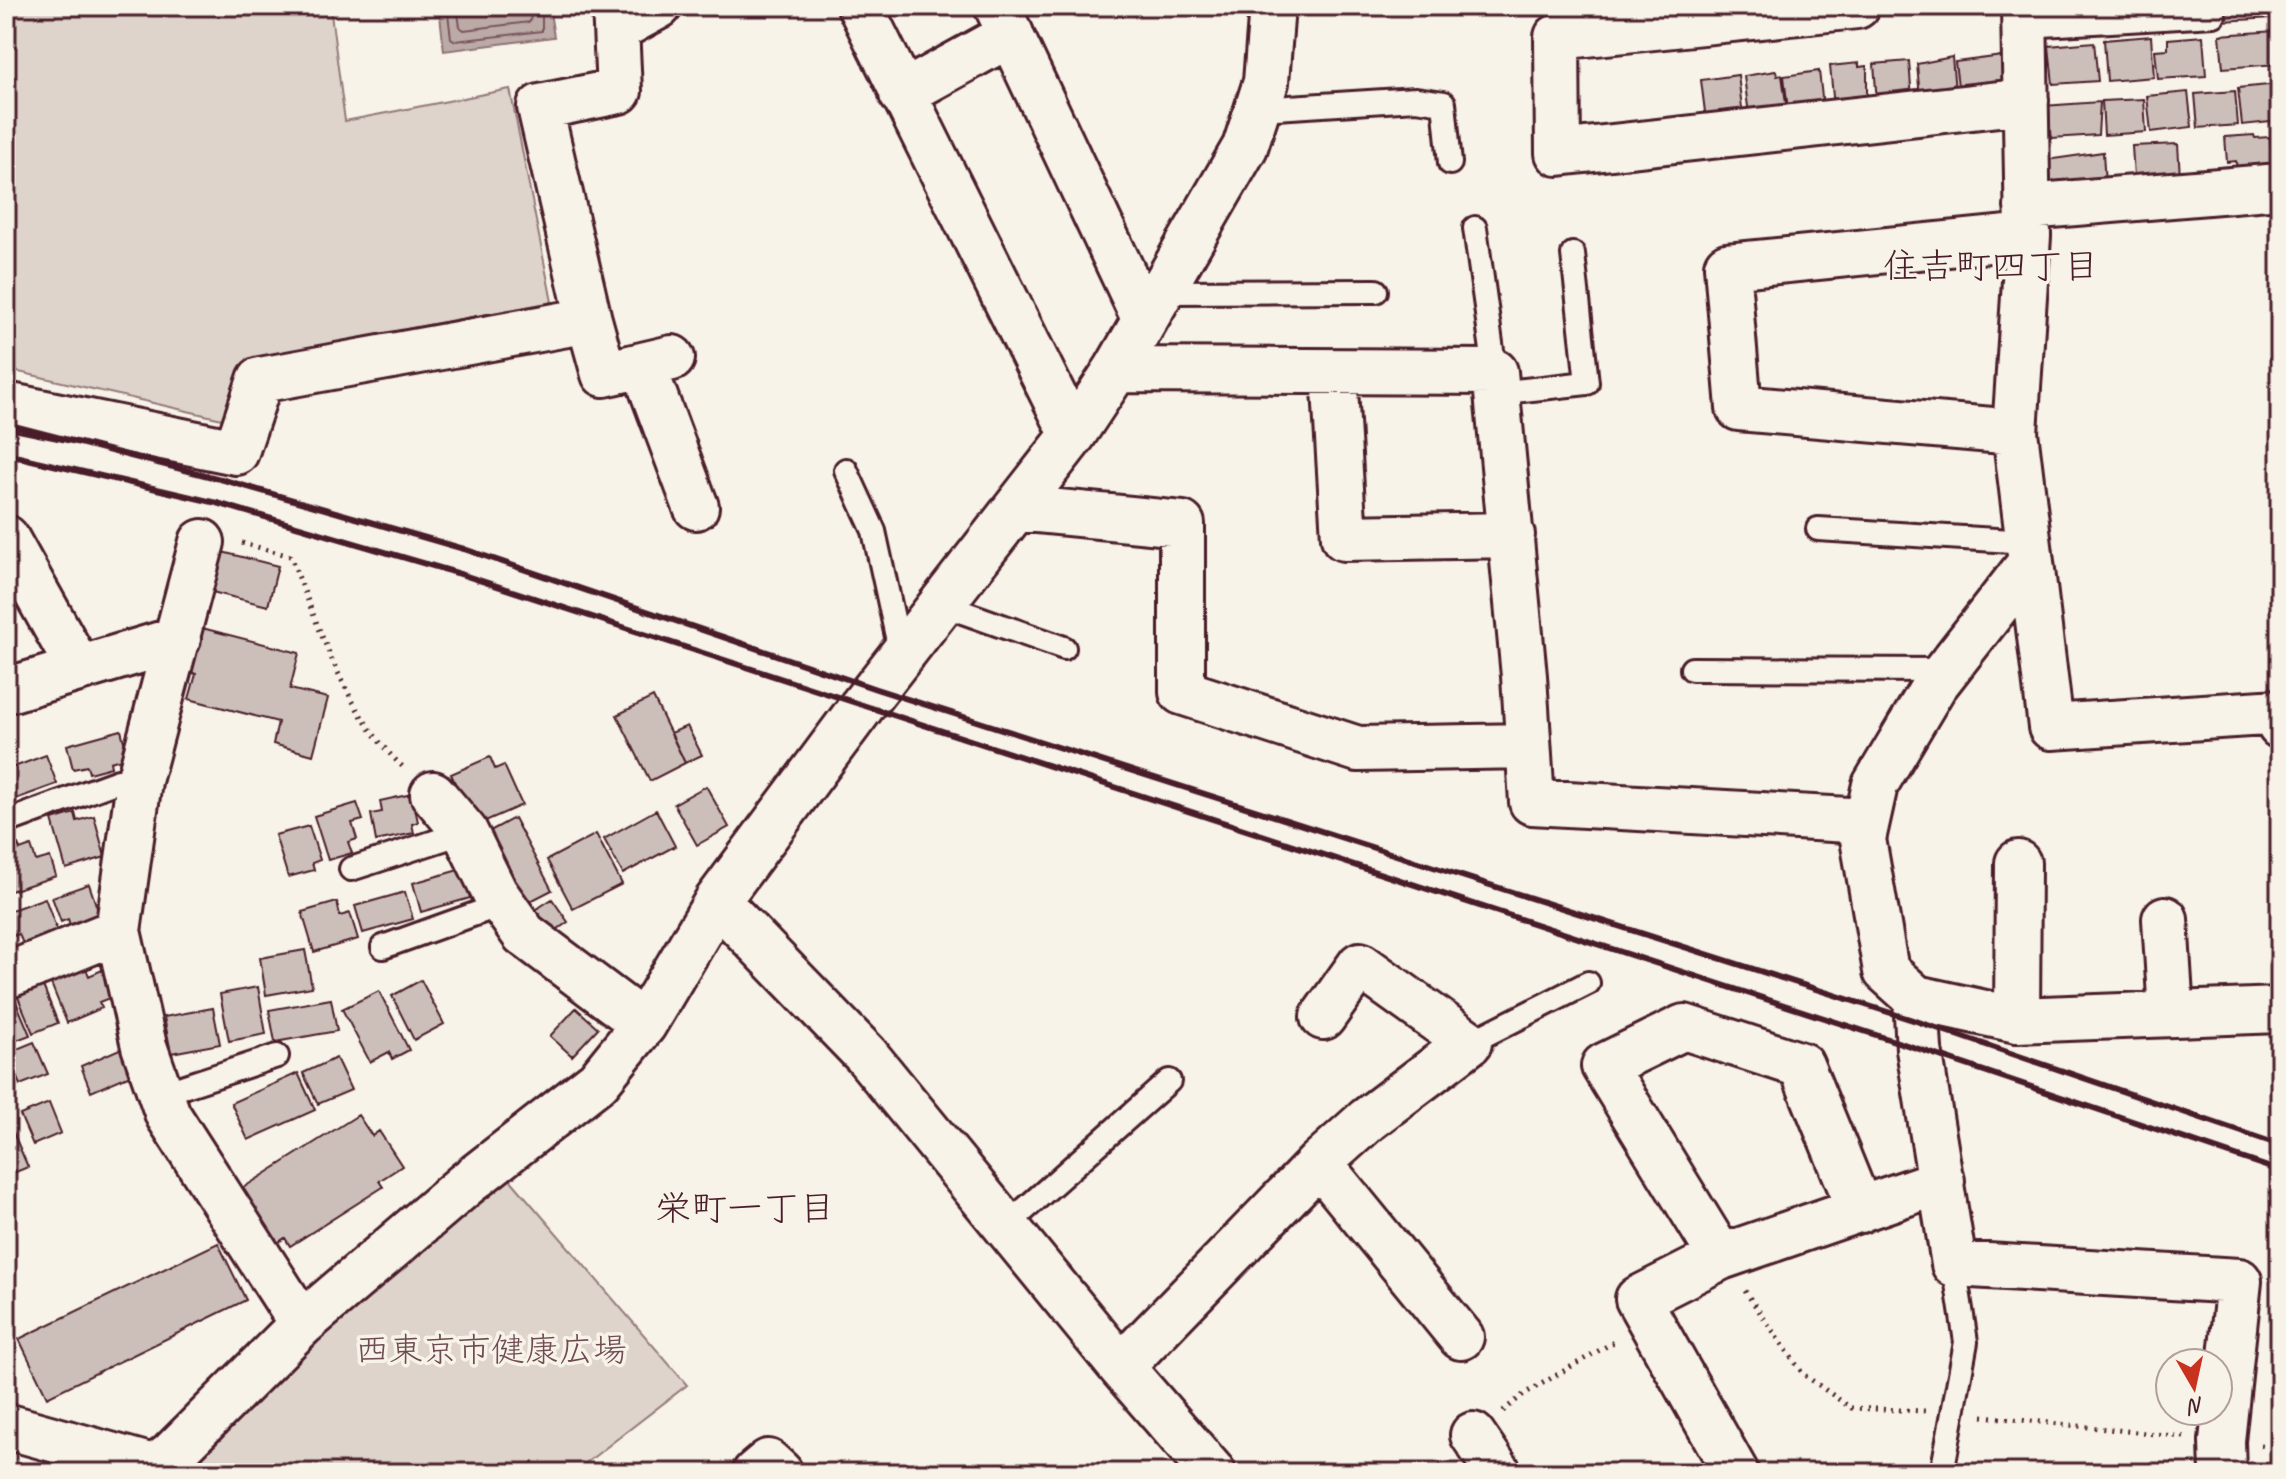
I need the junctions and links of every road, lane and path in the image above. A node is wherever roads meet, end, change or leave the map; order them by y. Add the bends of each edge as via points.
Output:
1 (659, 6) edge
2 (860, 6) edge
3 (1272, 6) edge
4 (1857, 6) edge
5 (2214, 15) dead end
6 (2024, 16) edge
7 (616, 18) edge
8 (1004, 20) edge
9 (902, 94) junction
10 (2026, 101) junction
11 (1259, 109) junction
12 (1450, 163) dead end
13 (2280, 186) edge
14 (2027, 221) junction
15 (1475, 228) dead end
16 (1573, 254) dead end
17 (1376, 291) dead end
18 (1154, 306) junction
19 (589, 320) junction
20 (1116, 370) junction
21 (1334, 372) junction
22 (1496, 383) junction
23 (6, 405) edge
24 (2015, 432) junction
25 (1073, 435) junction
26 (846, 470) dead end
27 (696, 507) dead end
28 (1017, 508) junction
29 (1818, 529) dead end
30 (1512, 535) junction
31 (6, 538) edge
32 (202, 542) joint
33 (2030, 552) junction
34 (943, 605) junction
35 (178, 639) junction
36 (1064, 648) dead end
37 (901, 656) junction
38 (78, 667) junction
39 (1692, 669) dead end
40 (1947, 670) junction
41 (12, 689) dead end
42 (2280, 726) edge
43 (1528, 746) junction
44 (139, 781) junction
45 (433, 794) joint
46 (1867, 821) junction
47 (6, 822) edge
48 (465, 832) junction
49 (2018, 863) dead end
50 (351, 869) dead end
51 (717, 901) junction
52 (503, 904) junction
53 (2165, 919) dead end
54 (118, 931) junction
55 (383, 947) dead end
56 (6, 976) edge
57 (1588, 983) dead end
58 (1916, 998) junction
59 (2280, 1010) edge
60 (2171, 1013) junction
61 (1323, 1017) dead end
62 (2017, 1020) junction
63 (644, 1024) junction
64 (1469, 1043) junction
65 (277, 1056) dead end
66 (1169, 1081) dead end
67 (161, 1094) junction
68 (1319, 1163) junction
69 (1942, 1181) junction
70 (1860, 1210) junction
71 (1006, 1226) junction
72 (1721, 1257) junction
73 (1954, 1264) junction
74 (1651, 1321) junction
75 (302, 1324) junction
76 (1461, 1337) dead end
77 (1121, 1367) junction
78 (6, 1426) edge
79 (1473, 1435) junction
80 (163, 1467) edge
81 (755, 1473) edge
82 (780, 1473) edge
83 (1213, 1473) edge
84 (1435, 1473) edge
85 (1499, 1473) edge
86 (1736, 1473) edge
87 (1942, 1473) edge
88 (2223, 1473) edge

1 - 7 street
2 - 9 street
3 - 11 street
4 - 10 street via 1557,37 1558,153
5 - 6 lane
6 - 10 street
7 - 19 street via 619,91 540,107
8 - 9 street
8 - 18 street
9 - 25 street
10 - 14 street
11 - 12 lane via 1416,99 1444,103
11 - 18 street via 1245,147
13 - 14 street
14 - 24 street
14 - 24 street via 1727,266 1739,408
15 - 22 lane
16 - 22 lane via 1587,383
17 - 18 lane
18 - 20 street
19 - 23 street via 260,380 236,452
19 - 27 street via 604,374 658,361
20 - 21 street
20 - 25 street
21 - 22 street
21 - 30 street via 1344,538
22 - 30 street
24 - 33 street
25 - 28 street
26 - 37 lane via 874,531
28 - 34 street
28 - 43 street via 1182,524 1182,692 1358,749
29 - 33 lane
30 - 43 street
31 - 38 street
32 - 35 street
32 - 45 path via 205,532 290,556 370,731
33 - 40 street
33 - 42 street via 2051,727 2279,712
34 - 36 lane
34 - 37 street
35 - 38 street
35 - 44 street
37 - 51 street
38 - 41 street
39 - 40 lane
40 - 46 street via 1875,785
43 - 46 street via 1532,802
44 - 47 lane via 118,781
44 - 54 street
45 - 48 street
46 - 58 street via 1863,839 1886,971
48 - 50 lane
48 - 52 street
49 - 62 street
51 - 63 street
51 - 71 street via 866,1055
52 - 55 lane
52 - 63 street via 524,934
53 - 60 street
54 - 56 street
54 - 67 street via 144,1046
57 - 64 lane
58 - 62 street
58 - 69 street via 1919,1049
59 - 60 street
60 - 62 street
61 - 64 street via 1360,965
63 - 75 street via 598,1081 466,1184
64 - 68 street
65 - 67 lane
66 - 71 lane
67 - 75 street via 168,1115
68 - 76 street
68 - 77 street
69 - 70 street
69 - 73 street
70 - 72 street
70 - 72 street via 1801,1065 1684,1027 1604,1066
71 - 77 street
72 - 74 street via 1638,1299
73 - 87 lane via 1966,1342
73 - 88 street via 2239,1281
74 - 79 path via 1524,1394
74 - 86 street
75 - 80 street
77 - 83 street
78 - 80 street
79 - 84 path
79 - 85 street
81 - 82 street via 768,1462

